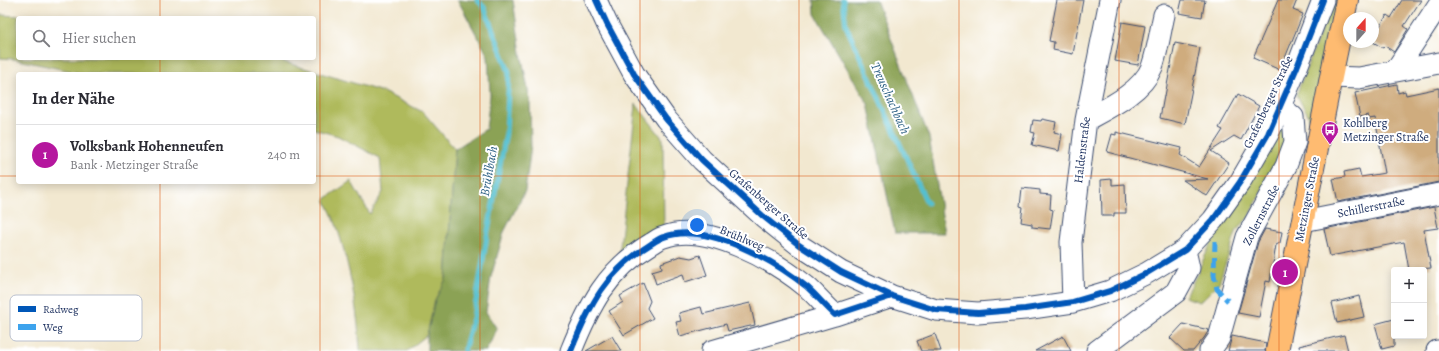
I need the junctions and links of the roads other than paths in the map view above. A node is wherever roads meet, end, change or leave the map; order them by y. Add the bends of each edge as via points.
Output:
1 (596, 0) edge
2 (1110, 0) edge
3 (1323, 0) edge
4 (1347, 0) edge
5 (1439, 4) edge
6 (1164, 15) dead end
7 (1439, 62) edge
8 (1396, 70) junction
9 (1331, 77) junction
10 (1280, 106) junction
11 (1086, 120) junction
12 (1439, 194) edge
13 (1303, 221) junction
14 (1185, 250) junction
15 (892, 296) junction
16 (1073, 302) junction
17 (834, 315) junction
18 (571, 351) edge
19 (712, 351) edge
20 (1097, 351) edge
21 (1210, 351) edge
22 (1277, 351) edge

1 - 15 street, Grafenberger Straße via 634,74 666,119 702,160 764,217 799,245 841,272
2 - 11 street, Haldenstraße
3 - 10 street, Grafenberger Straße
4 - 9 main road, Metzinger Straße
5 - 8 street
6 - 11 street via 1151,68 1141,83 1120,101
7 - 8 street
8 - 9 street via 1359,78
9 - 13 main road, Metzinger Straße
10 - 14 street, Grafenberger Straße via 1268,134 1240,182 1213,220
10 - 21 street, Zollernstraße via 1293,117 1295,142 1286,166 1247,237 1218,338
11 - 16 street, Haldenstraße via 1071,242
12 - 13 street, Schillerstraße
13 - 22 main road, Metzinger Straße
14 - 16 street, Grafenberger Straße via 1110,291
14 - 20 street via 1189,268 1176,292
15 - 16 street, Grafenberger Straße via 936,310 978,313
15 - 17 street
17 - 18 street, Brühlweg via 807,288 749,250 704,234 674,234 636,252 612,274 589,310
17 - 19 street

